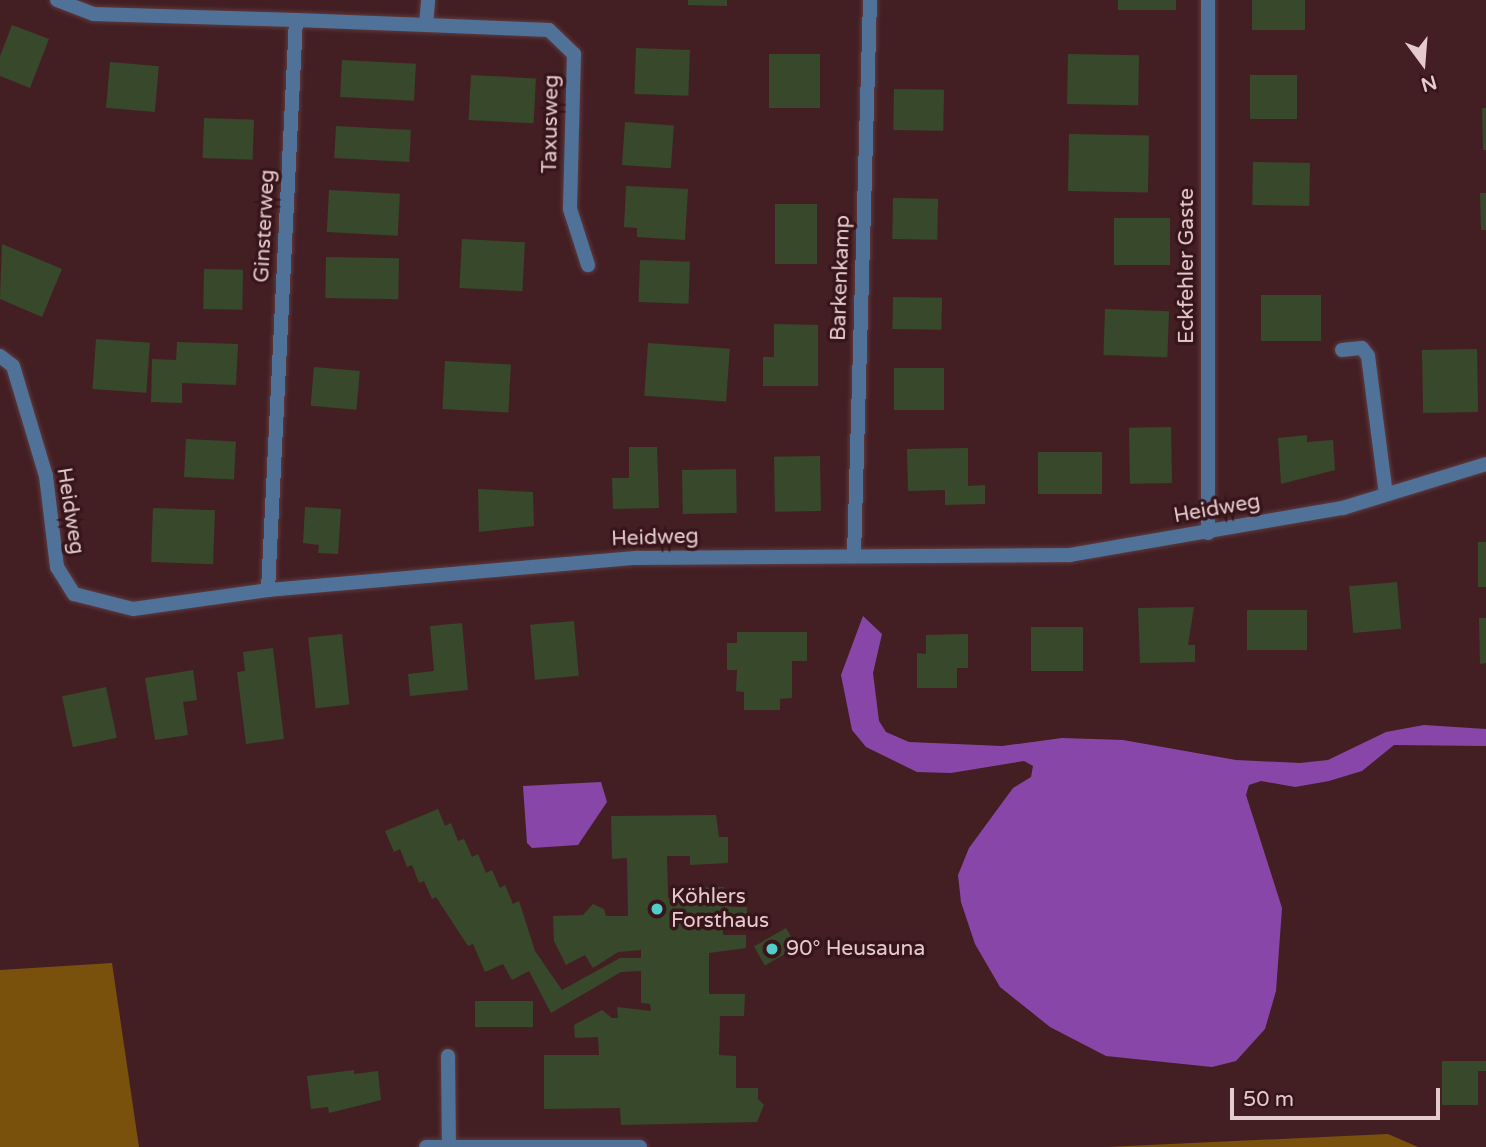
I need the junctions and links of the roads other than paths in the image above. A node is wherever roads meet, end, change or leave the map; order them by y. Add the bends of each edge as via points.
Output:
1 (57, 0) edge
2 (428, 0) edge
3 (870, 0) edge
4 (1208, 0) edge
5 (296, 20) junction
6 (426, 25) junction
7 (588, 265) dead end
8 (1342, 350) dead end
9 (0, 356) edge
10 (1486, 464) edge
11 (1387, 494) junction
12 (1208, 533) junction
13 (854, 556) junction
14 (268, 590) junction
15 (449, 1056) dead end
16 (426, 1147) edge
17 (450, 1147) edge
18 (479, 1147) edge
19 (640, 1147) edge

1 - 5 street via 93,14
2 - 6 street
3 - 13 street, Barkenkamp
4 - 12 street, Eckfehler Gaste
5 - 6 street
5 - 14 street, Ginsterweg
6 - 7 street, Taxusweg via 549,30 574,54 570,209
8 - 11 street via 1362,348 1368,356
9 - 14 street, Heidweg via 13,366 46,476 57,567 74,594 133,609
10 - 11 street, Heidweg
11 - 12 street, Heidweg via 1343,508
12 - 13 street, Heidweg via 1070,555
13 - 14 street, Heidweg via 636,558
15 - 17 street
16 - 17 street
17 - 18 street
18 - 19 street

